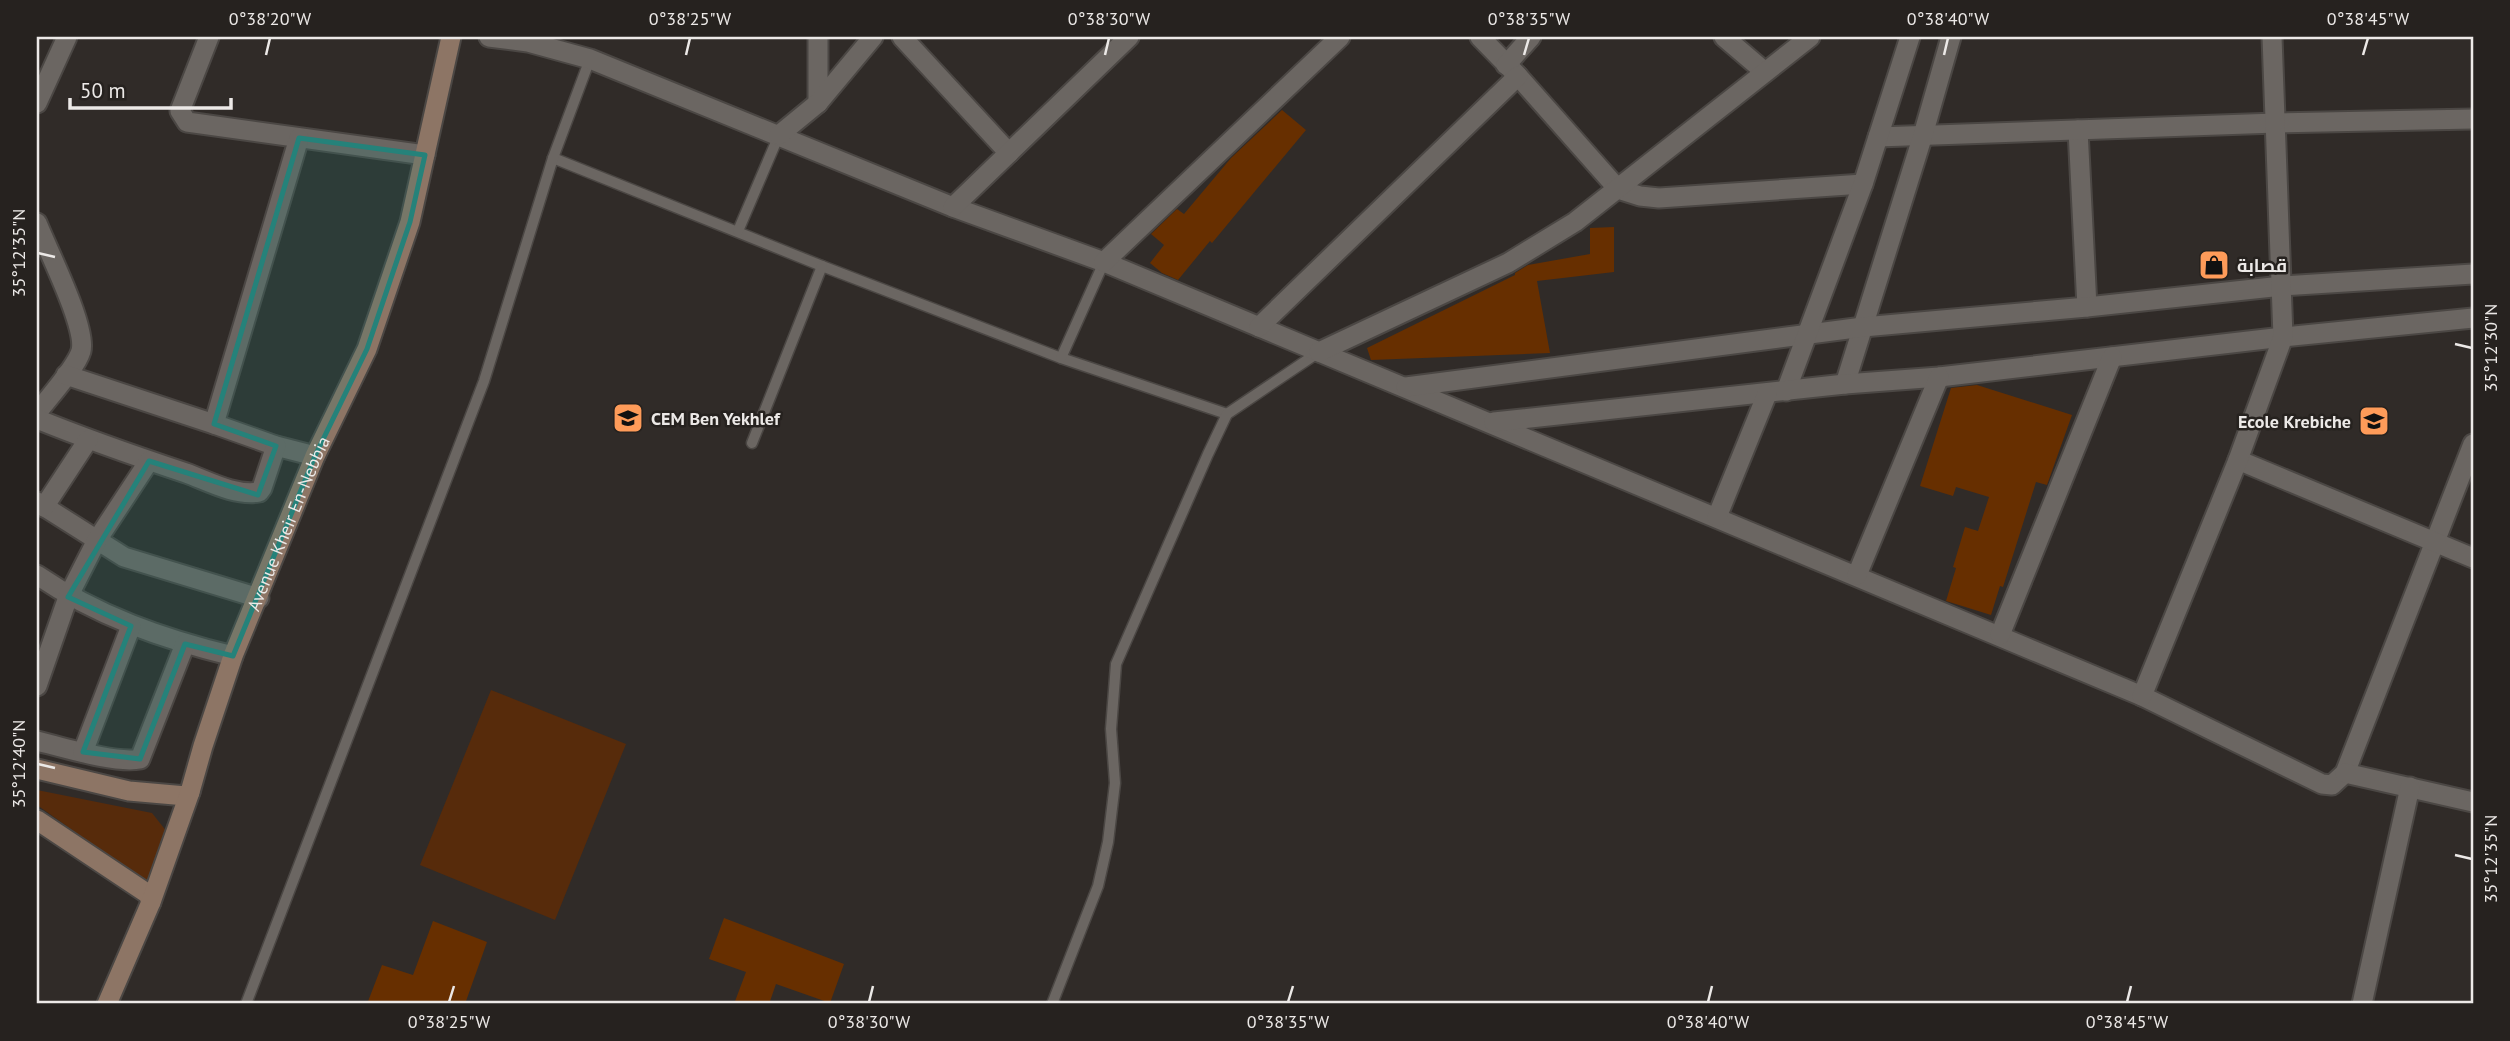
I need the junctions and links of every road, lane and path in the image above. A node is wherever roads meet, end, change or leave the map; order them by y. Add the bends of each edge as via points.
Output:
1 (67, 37) edge
2 (209, 37) edge
3 (451, 37) edge
4 (489, 37) edge
5 (818, 37) edge
6 (873, 37) edge
7 (902, 37) edge
8 (1129, 37) edge
9 (1340, 37) edge
10 (1531, 37) edge
11 (1724, 37) edge
12 (1810, 37) edge
13 (1910, 37) edge
14 (1951, 37) edge
15 (2272, 37) edge
16 (1488, 40) edge
17 (590, 60) junction
18 (1512, 70) junction
19 (1765, 72) junction
20 (37, 103) edge
21 (818, 103) junction
22 (2473, 120) edge
23 (2276, 124) junction
24 (2078, 130) junction
25 (779, 135) junction
26 (1923, 135) junction
27 (1878, 137) junction
28 (299, 138) junction
29 (1009, 153) junction
30 (425, 155) junction
31 (553, 158) junction
32 (1863, 184) junction
33 (1618, 189) junction
34 (953, 207) junction
35 (738, 231) junction
36 (39, 239) edge
37 (1104, 262) junction
38 (822, 266) junction
39 (2473, 274) edge
40 (2282, 286) junction
41 (2087, 307) junction
42 (2473, 318) edge
43 (1259, 327) junction
44 (1864, 327) junction
45 (1808, 333) junction
46 (2283, 337) junction
47 (1319, 352) junction
48 (2112, 357) junction
49 (1061, 358) junction
50 (65, 375) junction
51 (1939, 377) junction
52 (1845, 384) junction
53 (1406, 387) junction
54 (1777, 392) junction
55 (37, 413) edge
56 (1227, 414) junction
57 (37, 419) edge
58 (1490, 423) junction
59 (214, 424) junction
60 (88, 440) junction
61 (752, 443) dead end
62 (2473, 444) edge
63 (276, 446) junction
64 (315, 456) junction
65 (2238, 460) junction
66 (149, 461) junction
67 (40, 505) edge
68 (1717, 517) junction
69 (97, 540) junction
70 (2435, 542) junction
71 (2473, 558) edge
72 (37, 575) edge
73 (1857, 575) junction
74 (68, 597) junction
75 (259, 598) junction
76 (131, 626) junction
77 (2000, 635) junction
78 (185, 644) junction
79 (233, 656) junction
80 (37, 687) edge
81 (2142, 696) junction
82 (37, 741) edge
83 (83, 752) junction
84 (37, 769) edge
85 (2345, 773) junction
86 (2410, 787) junction
87 (190, 792) junction
88 (2473, 802) edge
89 (37, 820) edge
90 (152, 902) junction
91 (107, 1004) edge
92 (246, 1004) edge
93 (1052, 1004) edge
94 (2362, 1004) edge

1 - 20 street
2 - 28 street via 180,111 182,118 193,124
3 - 30 main road, Avenue Kheir En-Nebbia
4 - 17 street via 528,42
5 - 21 street
6 - 21 street
7 - 29 street
8 - 29 street
9 - 37 street
10 - 18 street
11 - 19 street
12 - 19 street
13 - 27 street
14 - 26 street
15 - 23 street
16 - 18 street
17 - 25 street
17 - 31 lane
18 - 33 street
18 - 43 street
19 - 33 street
21 - 25 street
22 - 23 street
23 - 24 street
23 - 40 street
24 - 26 street
24 - 41 street
25 - 34 street
25 - 35 lane
26 - 27 street
26 - 44 street
27 - 32 street
28 - 30 street
28 - 59 street
29 - 34 street
30 - 64 main road, Avenue Kheir En-Nebbia via 410,222 367,349
31 - 35 lane
31 - 92 lane via 484,381
32 - 33 street via 1659,198
32 - 45 street
33 - 47 street via 1576,222 1508,262
34 - 37 street
35 - 38 lane
36 - 50 street via 69,299 81,336 80,355
37 - 43 street
37 - 49 lane
38 - 49 lane
38 - 61 lane
39 - 40 street
40 - 41 street
40 - 46 street
41 - 44 street
42 - 46 street
43 - 47 street
44 - 45 street
44 - 52 street
45 - 53 street
45 - 54 street
46 - 48 street
46 - 65 street
47 - 53 street
47 - 56 lane
48 - 51 street
48 - 77 street
49 - 56 lane
50 - 55 street
50 - 59 street
51 - 52 street
51 - 73 street
52 - 54 street
53 - 58 street
54 - 58 street
54 - 68 street
56 - 93 lane via 1116,664 1111,729 1115,783 1108,842 1098,886
57 - 60 street
58 - 68 street
59 - 63 street
60 - 66 street
60 - 67 street
62 - 70 street
63 - 64 street
63 - 66 street via 265,484 255,493 216,485
64 - 75 main road, Avenue Kheir En-Nebbia
65 - 70 street
65 - 81 street
66 - 69 street
67 - 69 street
68 - 73 street
69 - 74 street
69 - 75 street via 124,557
70 - 71 street
70 - 85 street
72 - 74 street
73 - 77 street
74 - 76 street
74 - 80 street
75 - 79 main road, Avenue Kheir En-Nebbia
76 - 78 street
76 - 83 street
77 - 81 street
78 - 79 street
78 - 83 street via 142,757 128,760
79 - 87 main road, Avenue Kheir En-Nebbia
81 - 85 street via 2322,784 2332,785
82 - 83 street
84 - 87 main road via 129,791 187,796
85 - 86 street
86 - 88 street
86 - 94 street
87 - 90 main road, Avenue Kheir En-Nebbia
89 - 90 main road via 148,894
90 - 91 main road, Avenue Kheir En-Nebbia

